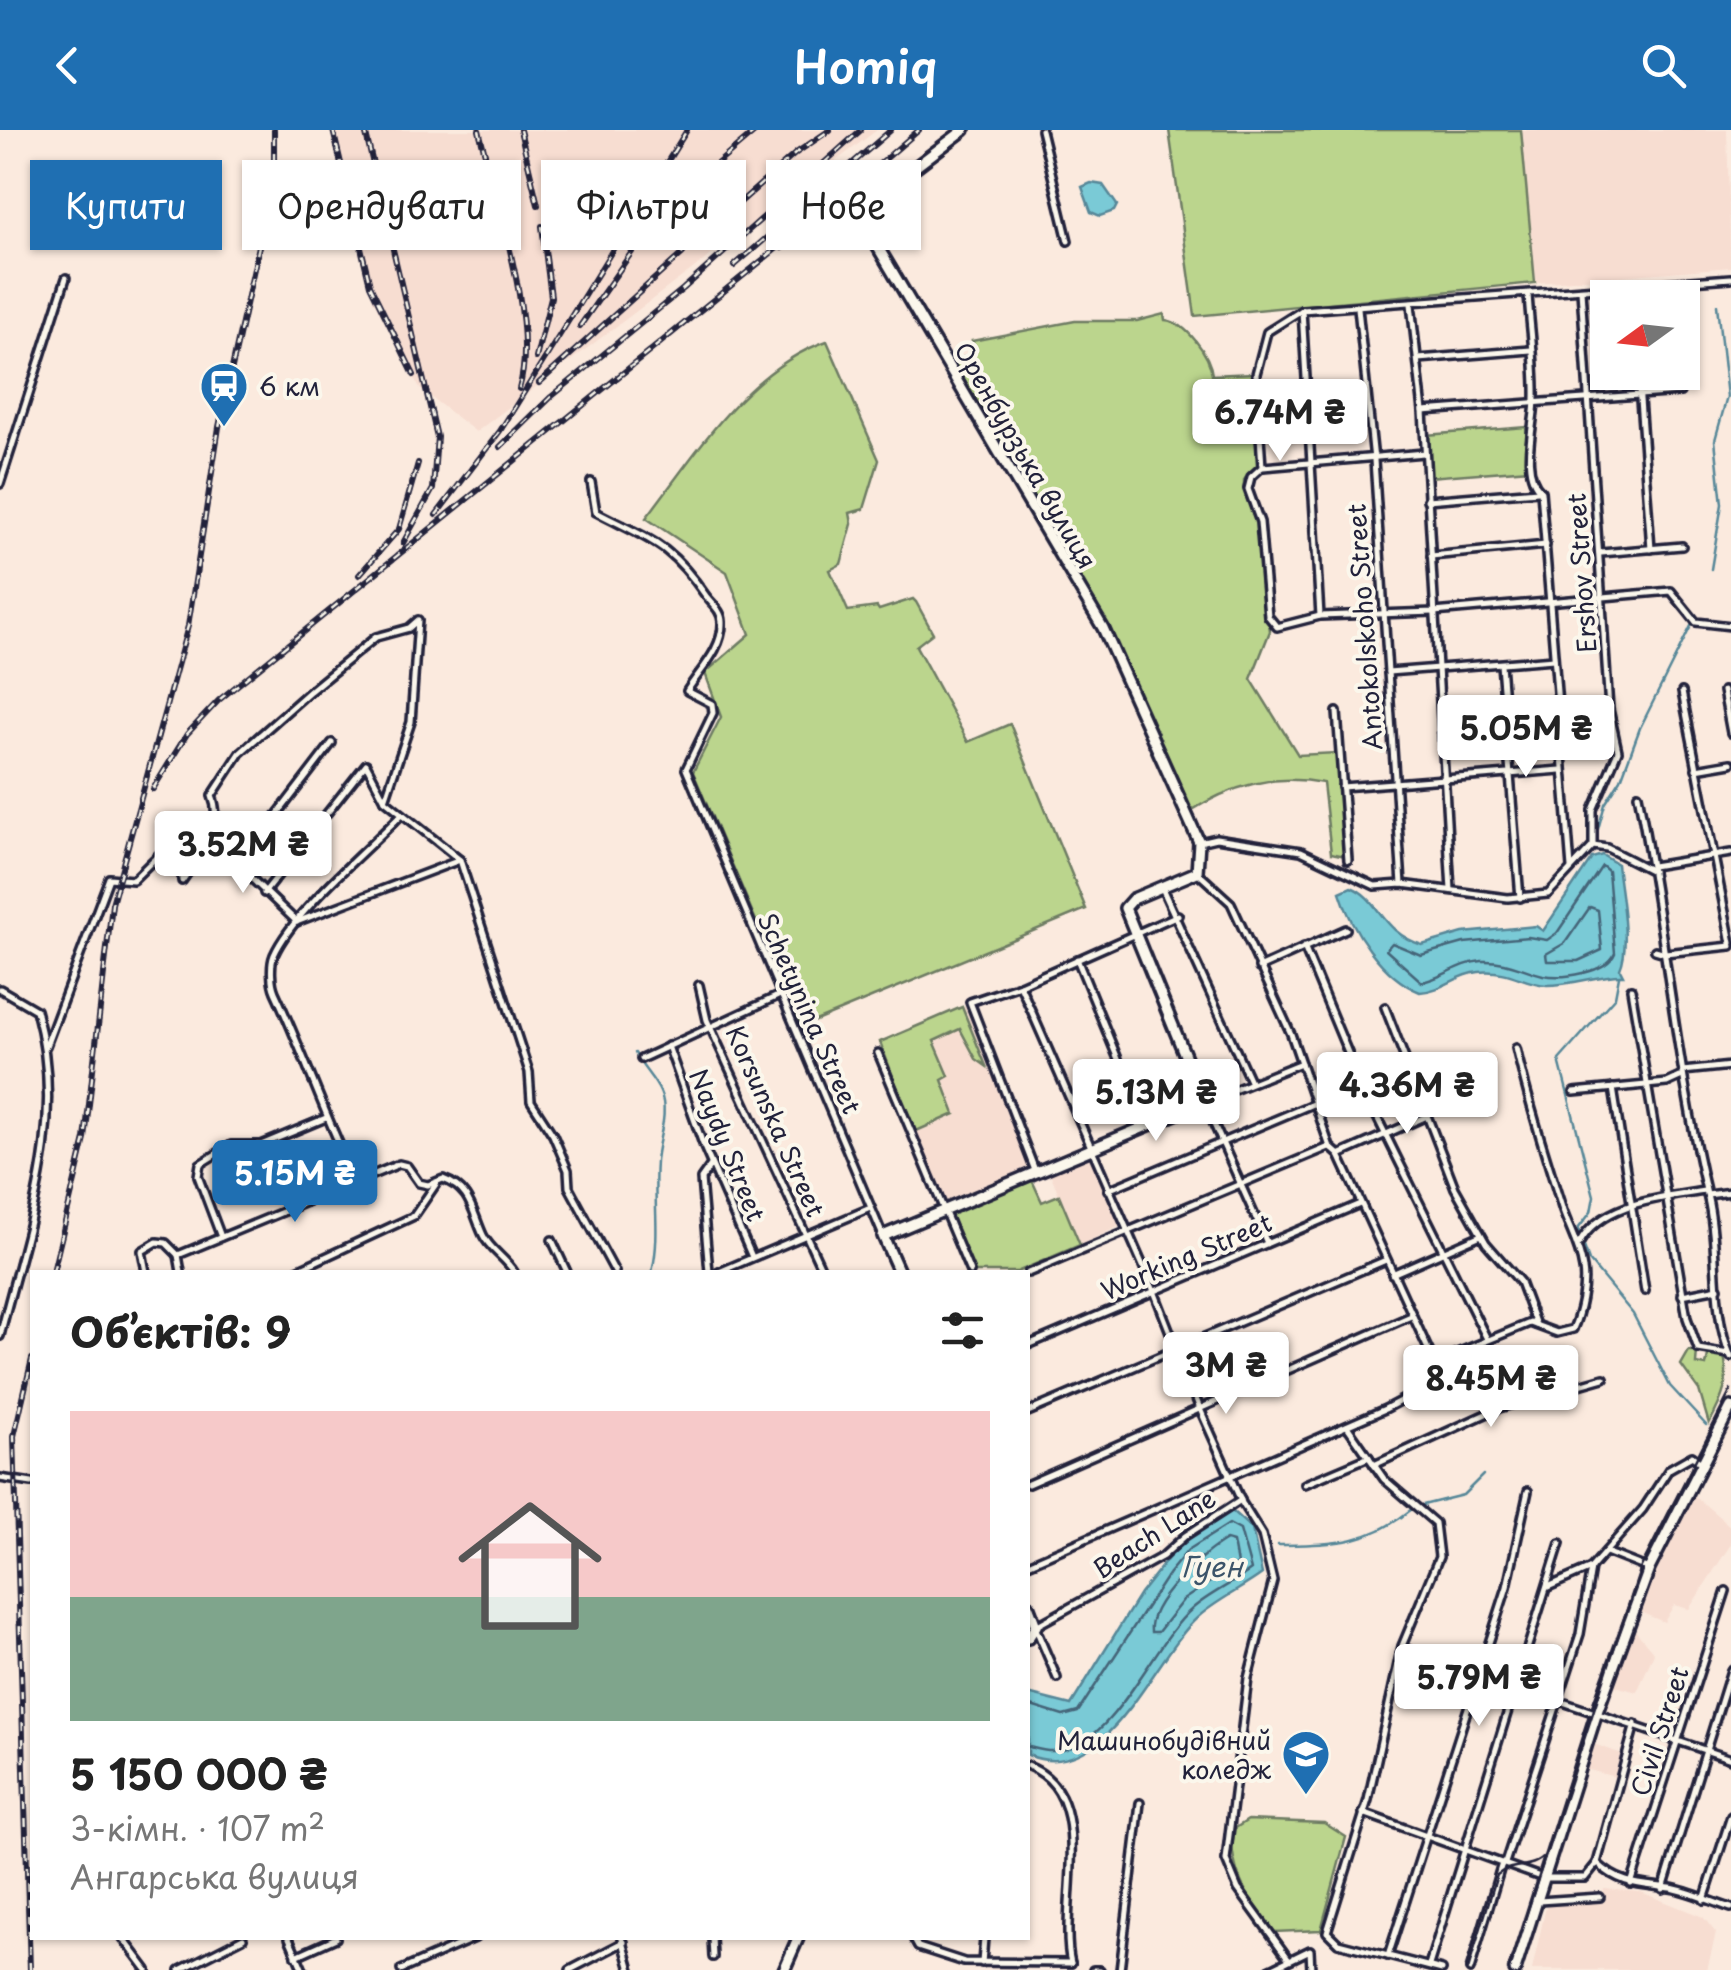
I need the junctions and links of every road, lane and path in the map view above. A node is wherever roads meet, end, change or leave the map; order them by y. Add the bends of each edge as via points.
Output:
1 (964, 130) edge
2 (1041, 130) edge
3 (1068, 241) dead end
4 (66, 278) dead end
5 (1731, 278) edge
6 (1700, 280) edge
7 (1590, 289) edge
8 (1581, 290) junction
9 (1528, 294) junction
10 (1411, 304) junction
11 (1358, 308) junction
12 (1302, 310) junction
13 (1531, 350) junction
14 (1418, 359) junction
15 (1639, 390) edge
16 (1680, 390) edge
17 (1639, 395) junction
18 (1588, 399) junction
19 (1536, 403) junction
20 (1423, 411) junction
21 (1424, 453) junction
22 (1374, 460) junction
23 (1314, 464) junction
24 (1262, 468) junction
25 (591, 482) dead end
26 (0, 484) edge
27 (1541, 491) junction
28 (1427, 500) junction
29 (1546, 545) junction
30 (1682, 546) dead end
31 (1651, 549) junction
32 (1601, 553) junction
33 (1430, 556) junction
34 (1605, 598) junction
35 (1550, 602) junction
36 (1434, 612) junction
37 (1384, 615) junction
38 (1320, 616) junction
39 (1731, 626) edge
40 (1554, 660) junction
41 (1501, 664) junction
42 (1438, 670) junction
43 (1388, 672) junction
44 (1723, 691) dead end
45 (1682, 692) dead end
46 (1728, 699) edge
47 (1337, 712) dead end
48 (1731, 733) edge
49 (332, 743) dead end
50 (1731, 763) edge
51 (1696, 769) junction
52 (1561, 770) junction
53 (1508, 775) junction
54 (1446, 781) junction
55 (1394, 784) junction
56 (1342, 787) junction
57 (1638, 794) dead end
58 (385, 800) junction
59 (402, 814) junction
60 (1199, 842) junction
61 (208, 844) junction
62 (1596, 846) junction
63 (1731, 853) edge
64 (1714, 857) junction
65 (460, 860) junction
66 (1348, 860) dead end
67 (238, 867) junction
68 (1572, 868) junction
69 (1652, 868) junction
70 (1197, 872) junction
71 (1402, 884) junction
72 (1162, 888) junction
73 (1451, 890) junction
74 (264, 893) junction
75 (1520, 898) junction
76 (1178, 915) junction
77 (296, 922) junction
78 (1346, 929) dead end
79 (1133, 934) junction
80 (1731, 944) edge
81 (1304, 947) junction
82 (1655, 950) dead end
83 (1665, 953) junction
84 (1076, 958) junction
85 (1260, 968) junction
86 (699, 985) dead end
87 (1020, 985) junction
88 (0, 989) edge
89 (1631, 989) dead end
90 (778, 996) junction
91 (1385, 1007) dead end
92 (712, 1025) junction
93 (46, 1046) junction
94 (668, 1046) junction
95 (1516, 1048) dead end
96 (878, 1053) dead end
97 (641, 1059) dead end
98 (1301, 1063) junction
99 (1731, 1066) edge
100 (1682, 1073) junction
101 (1250, 1081) junction
102 (1650, 1085) junction
103 (1613, 1088) junction
104 (1574, 1092) dead end
105 (1204, 1102) junction
106 (1316, 1103) junction
107 (1427, 1116) junction
108 (326, 1118) junction
109 (1146, 1128) junction
110 (1386, 1134) junction
111 (1221, 1144) junction
112 (1330, 1146) junction
113 (1092, 1152) junction
114 (1339, 1155) junction
115 (711, 1165) junction
116 (1036, 1173) junction
117 (356, 1181) junction
118 (437, 1182) junction
119 (1241, 1184) junction
120 (1108, 1190) junction
121 (1731, 1192) edge
122 (1706, 1193) junction
123 (1666, 1197) junction
124 (1360, 1204) junction
125 (1632, 1205) junction
126 (868, 1209) junction
127 (944, 1212) junction
128 (1128, 1230) junction
129 (804, 1234) junction
130 (1481, 1235) junction
131 (883, 1236) junction
132 (220, 1237) junction
133 (552, 1240) dead end
134 (1580, 1240) junction
135 (1267, 1243) junction
136 (1444, 1253) junction
137 (178, 1256) junction
138 (752, 1257) junction
139 (1386, 1260) junction
140 (146, 1270) edge
141 (181, 1270) edge
142 (297, 1270) edge
143 (512, 1270) edge
144 (566, 1270) edge
145 (614, 1270) edge
146 (709, 1270) edge
147 (724, 1270) edge
148 (822, 1270) edge
149 (897, 1270) edge
150 (969, 1270) edge
151 (1030, 1272) edge
152 (1392, 1274) junction
153 (1718, 1288) junction
154 (1154, 1291) junction
155 (1645, 1292) dead end
156 (1682, 1295) junction
157 (1411, 1316) junction
158 (1536, 1325) junction
159 (0, 1336) edge
160 (1487, 1339) junction
161 (1030, 1344) edge
162 (1176, 1349) junction
163 (1730, 1355) edge
164 (1434, 1362) junction
165 (1604, 1378) dead end
166 (1731, 1408) edge
167 (1200, 1409) junction
168 (1030, 1411) edge
169 (1348, 1426) junction
170 (1369, 1457) junction
171 (1701, 1463) junction
172 (1374, 1465) junction
173 (1230, 1475) junction
174 (0, 1478) edge
175 (30, 1483) edge
176 (1030, 1483) edge
177 (1305, 1484) dead end
178 (1528, 1491) dead end
179 (1241, 1500) junction
180 (1560, 1543) dead end
181 (1606, 1552) junction
182 (1030, 1563) edge
183 (1591, 1568) junction
184 (1649, 1569) junction
185 (1548, 1587) junction
186 (1726, 1591) dead end
187 (1030, 1611) edge
188 (1036, 1628) junction
189 (1030, 1636) edge
190 (1402, 1648) junction
191 (1731, 1670) edge
192 (1480, 1671) junction
193 (1057, 1678) dead end
194 (1518, 1688) junction
195 (1558, 1700) junction
196 (1597, 1712) junction
197 (1635, 1724) junction
198 (1677, 1742) junction
199 (1706, 1750) junction
200 (1731, 1759) edge
201 (1030, 1767) edge
202 (1140, 1803) dead end
203 (1363, 1813) junction
204 (1731, 1816) edge
205 (1426, 1833) junction
206 (1465, 1849) junction
207 (1504, 1863) junction
208 (1596, 1863) junction
209 (1544, 1878) junction
210 (1631, 1884) junction
211 (1663, 1889) junction
212 (1600, 1896) dead end
213 (1704, 1900) junction
214 (1536, 1902) junction
215 (1731, 1908) edge
216 (124, 1940) edge
217 (239, 1940) edge
218 (290, 1940) edge
219 (332, 1940) edge
220 (470, 1940) edge
221 (623, 1940) edge
222 (712, 1940) edge
223 (797, 1940) edge
224 (914, 1940) edge
225 (984, 1940) edge
226 (296, 1956) junction
227 (1388, 1956) junction
228 (713, 1957) dead end
229 (1288, 1958) junction
230 (982, 1962) junction
231 (1071, 1963) junction
232 (1429, 1965) junction
233 (147, 1970) edge
234 (180, 1970) edge
235 (303, 1970) edge
236 (402, 1970) edge
237 (570, 1970) edge
238 (631, 1970) edge
239 (784, 1970) edge
240 (1079, 1970) edge
241 (1120, 1970) edge
242 (1269, 1970) edge
243 (1312, 1970) edge
244 (1442, 1970) edge
245 (1470, 1970) edge
246 (1515, 1970) edge

1 - 60 street, Оренбурзька вулиця via 872,200 866,226 1104,628
2 - 3 street
4 - 26 street
5 - 6 street
7 - 8 street
8 - 9 street
8 - 18 street, Ershov Street
9 - 10 street
9 - 13 street
10 - 11 street
10 - 14 street
11 - 12 street
11 - 22 street, Antokolskoho Street
12 - 23 street
12 - 24 street via 1266,332 1256,374
13 - 14 street
13 - 19 street
14 - 20 street
15 - 17 street
16 - 17 street
17 - 18 street
17 - 31 street
18 - 19 street
18 - 32 street, Ershov Street
19 - 20 street
19 - 27 street via 1530,452
20 - 21 street
21 - 22 street
21 - 28 street
22 - 23 street
22 - 37 street, Antokolskoho Street
23 - 24 street
23 - 38 street
24 - 38 street via 1248,488 1260,522 1268,616 1277,626
25 - 90 street, Schetynina Street via 596,512 649,536 684,562 719,612 710,662 687,691 712,704 712,713 686,769
27 - 28 street
27 - 29 street
28 - 33 street
29 - 33 street
29 - 35 street
30 - 31 street
31 - 32 street
32 - 34 street, Ershov Street
33 - 36 street
34 - 35 street
34 - 39 street via 1671,591 1693,620
34 - 62 street, Ershov Street via 1618,750 1593,810
35 - 36 street
35 - 40 street
36 - 37 street
36 - 42 street
37 - 38 street
37 - 43 street, Antokolskoho Street
40 - 41 street
40 - 52 street
41 - 42 street
41 - 53 street
42 - 43 street
42 - 54 street
43 - 55 street, Antokolskoho Street
44 - 46 street
45 - 51 street
46 - 48 street
47 - 56 street
49 - 67 street
50 - 51 street
51 - 64 street
52 - 53 street
52 - 68 street
53 - 54 street
53 - 75 street
54 - 55 street
54 - 73 street
55 - 56 street
55 - 71 street, Antokolskoho Street
56 - 66 street
57 - 69 street
58 - 59 street
58 - 61 street via 412,722 418,620 376,637 240,753 212,796 218,812
58 - 74 street via 366,764
59 - 65 street
59 - 77 street
60 - 70 street
60 - 71 street via 1216,838 1301,851 1375,886
61 - 67 street
61 - 93 street via 182,881 180,834 141,875 126,882 109,878
62 - 68 street
62 - 69 street
63 - 64 street
64 - 69 street
64 - 80 street
65 - 77 street
65 - 145 street via 530,1072 531,1100
67 - 74 street
68 - 75 street via 1548,894
69 - 83 street
70 - 72 street
70 - 85 street via 1228,898
71 - 73 street
72 - 76 street
72 - 79 street via 1127,904
73 - 75 street
74 - 77 street
76 - 79 street
76 - 101 street
77 - 108 street via 271,971
78 - 81 street
79 - 84 street
79 - 105 street
80 - 83 street
81 - 85 street
81 - 110 street
82 - 83 street
83 - 100 street
84 - 87 street
84 - 109 street
85 - 98 street
86 - 92 street, Korsunska Street
87 - 113 street
87 - 116 street via 972,1000 969,1007
88 - 93 street via 36,1010
89 - 102 street
90 - 92 street
90 - 126 street, Schetynina Street via 861,1177
91 - 107 street
92 - 94 street
92 - 129 street, Korsunska Street
93 - 159 street via 48,1151
94 - 97 street
94 - 115 street, Naydy Street
95 - 134 street via 1566,1220
96 - 127 street
98 - 101 street
98 - 106 street
99 - 100 street
100 - 102 street via 1676,1081
100 - 122 street
101 - 105 street
102 - 103 street
102 - 123 street
103 - 104 street
103 - 125 street
105 - 109 street
105 - 111 street
106 - 111 street
106 - 112 street
107 - 110 street
107 - 130 street
108 - 117 street
108 - 132 street via 261,1145 231,1145 200,1164 198,1176
109 - 113 street
110 - 114 street
110 - 136 street
111 - 119 street
111 - 120 street
112 - 114 street
112 - 119 street
113 - 116 street
113 - 120 street
114 - 124 street
115 - 138 street, Naydy Street
115 - 146 street via 701,1179
116 - 127 street
117 - 118 street via 399,1164 419,1183
117 - 132 street
118 - 142 street via 414,1216
118 - 143 street via 458,1184 483,1234
119 - 128 street
119 - 135 street
120 - 128 street
121 - 122 street
122 - 123 street
122 - 153 street
123 - 125 street
123 - 156 street
124 - 135 street, Working Street
124 - 139 street
125 - 134 street via 1598,1221
125 - 155 street
126 - 129 street
126 - 131 street, Schetynina Street
127 - 131 street
127 - 150 street
128 - 151 street
128 - 154 street
129 - 138 street
129 - 148 street, Korsunska Street
130 - 136 street
130 - 158 street via 1520,1282
131 - 149 street, Schetynina Street
132 - 137 street
133 - 144 street
134 - 158 street via 1584,1274 1572,1329
135 - 154 street, Working Street
136 - 152 street
136 - 160 street
137 - 140 street via 166,1244 148,1246 142,1251
137 - 141 street
138 - 147 street
139 - 152 street
139 - 162 street
152 - 157 street
153 - 156 street
153 - 163 street
154 - 161 street, Working Street
154 - 162 street
156 - 163 street via 1698,1349
157 - 164 street
157 - 167 street
158 - 160 street
160 - 164 street
162 - 167 street
162 - 168 street
164 - 169 street via 1433,1386
165 - 172 street via 1499,1408
166 - 171 street
167 - 173 street
167 - 176 street
169 - 170 street
169 - 173 street
170 - 172 street
170 - 177 street
171 - 181 street via 1692,1456 1668,1469
171 - 184 street
172 - 190 street via 1435,1523 1440,1539 1435,1571
173 - 179 street
173 - 182 street
174 - 175 street
178 - 192 street
179 - 188 street, Beach Lane via 1164,1556
179 - 229 street via 1262,1535 1273,1581 1248,1678 1226,1860
180 - 185 street
181 - 183 street
181 - 184 street
183 - 185 street
183 - 195 street via 1580,1634
184 - 196 street
185 - 194 street
186 - 198 street, Civil Street
187 - 188 street
188 - 189 street
188 - 193 street
190 - 192 street
190 - 203 street
191 - 199 street
192 - 194 street
192 - 205 street
194 - 195 street
194 - 206 street
195 - 196 street
195 - 207 street
196 - 197 street
196 - 209 street
197 - 198 street
197 - 208 street
198 - 199 street
198 - 210 street, Civil Street
199 - 200 street
199 - 211 street
201 - 231 street via 1069,1814
202 - 241 street
203 - 205 street
203 - 227 street via 1327,1932 1338,1943
204 - 213 street
205 - 206 street
205 - 227 street
206 - 207 street
206 - 232 street
207 - 209 street
207 - 245 street
208 - 209 street via 1585,1878
208 - 210 street
209 - 214 street
210 - 211 street
211 - 213 street
212 - 214 street
213 - 215 street
214 - 246 street
216 - 233 street
217 - 234 street
218 - 226 street
219 - 226 street
220 - 236 street
221 - 237 street
221 - 238 street
222 - 228 street
223 - 239 street
224 - 230 street via 933,1954
225 - 230 street
226 - 235 street
227 - 232 street
229 - 242 street
229 - 243 street via 1310,1950
230 - 231 street
231 - 240 street
232 - 244 street

